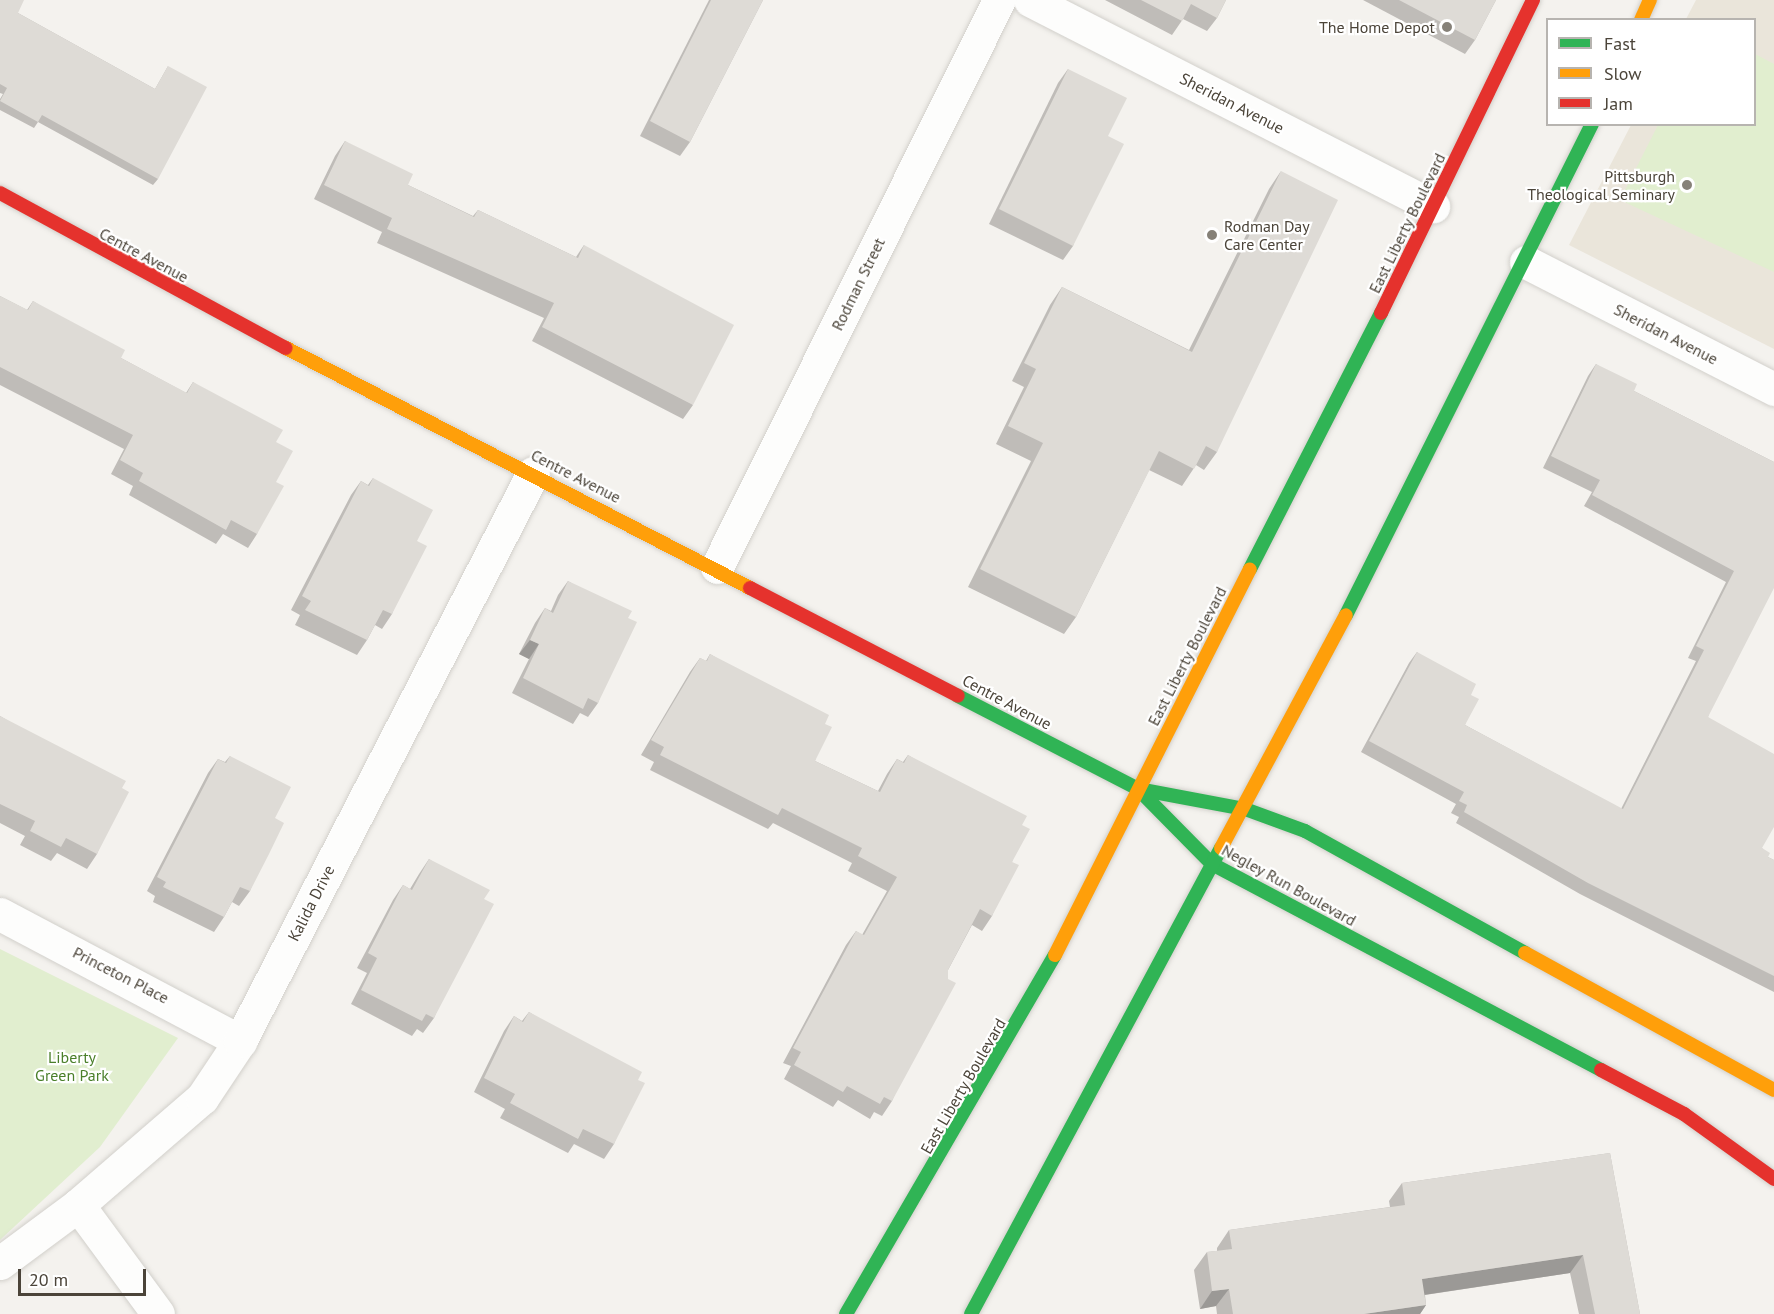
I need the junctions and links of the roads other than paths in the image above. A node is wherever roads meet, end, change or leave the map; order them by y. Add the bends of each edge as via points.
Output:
1 (999, 0) edge
2 (1030, 0) edge
3 (1533, 0) edge
4 (1650, 0) edge
5 (1642, 18) edge
6 (1591, 126) edge
7 (0, 193) edge
8 (1433, 206) junction
9 (1527, 262) junction
10 (1774, 389) edge
11 (533, 473) junction
12 (717, 567) junction
13 (1138, 789) junction
14 (1245, 809) junction
15 (1212, 864) junction
16 (0, 914) edge
17 (240, 1041) junction
18 (1774, 1090) edge
19 (1774, 1179) edge
20 (78, 1205) junction
21 (0, 1263) edge
22 (974, 1310) edge
23 (158, 1314) edge
24 (846, 1314) edge

1 - 12 street, Rodman Street
2 - 8 street, Sheridan Avenue
3 - 8 main road, East Liberty Boulevard
4 - 5 main road
6 - 9 main road
7 - 11 main road, Centre Avenue via 141,273
8 - 13 main road, East Liberty Boulevard
9 - 10 street, Sheridan Avenue
9 - 14 main road
11 - 12 main road, Centre Avenue
11 - 17 street, Kalida Drive
12 - 13 main road, Centre Avenue
13 - 14 main road
13 - 15 main road, Negley Run Boulevard
13 - 24 main road, East Liberty Boulevard via 1031,1004
14 - 15 main road
14 - 18 main road via 1305,831
15 - 19 main road, Negley Run Boulevard via 1684,1114
15 - 22 main road
16 - 17 street, Princeton Place
17 - 20 street, Kalida Drive via 202,1098
20 - 21 street, Kalida Drive
20 - 23 street

